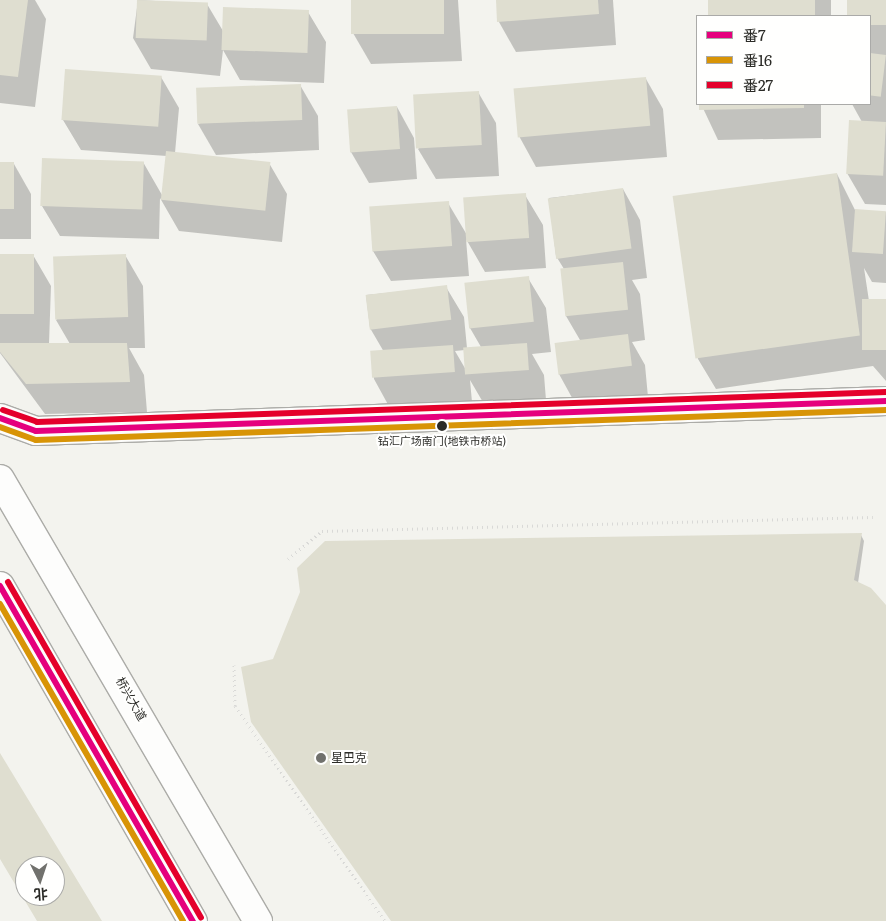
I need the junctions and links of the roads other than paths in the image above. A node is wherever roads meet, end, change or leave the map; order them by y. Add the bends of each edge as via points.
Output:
1 (886, 401) edge
2 (0, 418) edge
3 (0, 479) edge
4 (0, 586) edge
5 (193, 921) edge
6 (258, 921) edge

1 - 2 main road via 36,431
3 - 6 main road, 桥兴大道
4 - 5 main road

